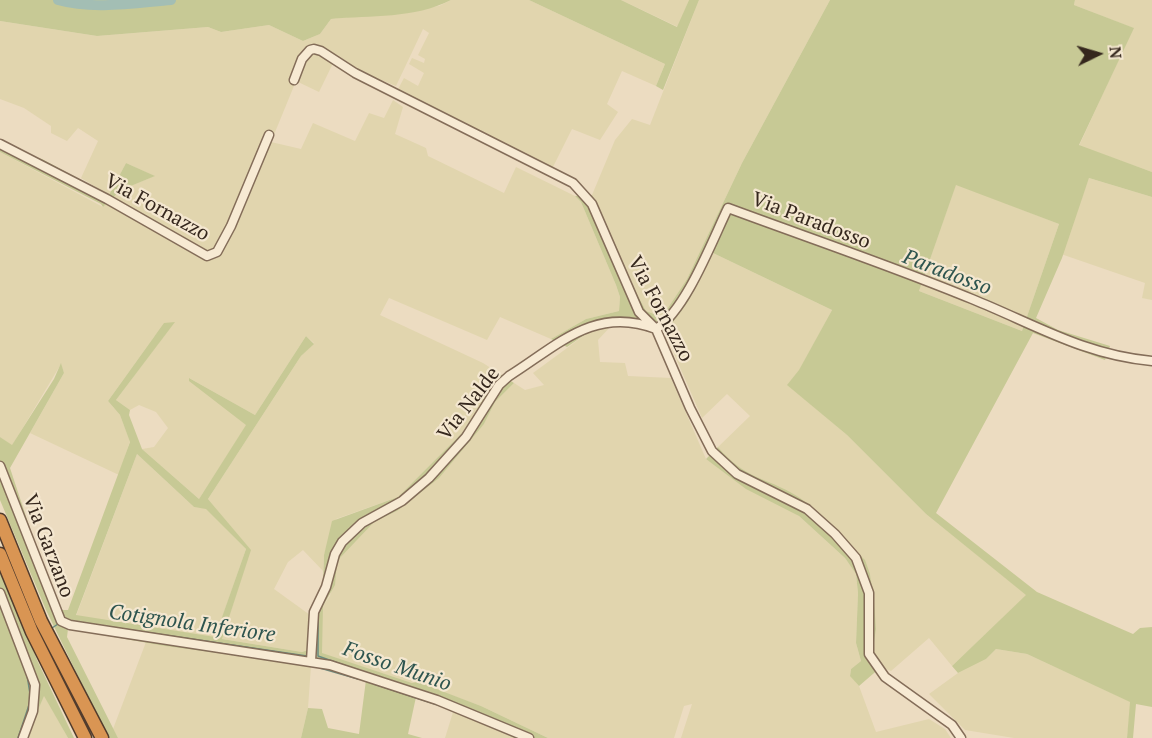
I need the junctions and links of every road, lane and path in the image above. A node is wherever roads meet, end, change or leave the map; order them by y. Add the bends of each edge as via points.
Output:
1 (294, 80) dead end
2 (269, 135) dead end
3 (0, 144) edge
4 (657, 329) junction
5 (1152, 361) edge
6 (0, 466) edge
7 (0, 520) edge
8 (0, 554) edge
9 (0, 593) edge
10 (311, 660) junction
11 (23, 738) edge
12 (85, 738) edge
13 (102, 738) edge
14 (530, 738) edge
15 (961, 738) edge

1 - 4 street, Via Fornazzo via 305,54 314,49 321,51 355,73 573,183 592,204 639,312
2 - 3 street, Via Fornazzo via 231,226 217,252 207,256 97,193
4 - 5 street, Via Paradosso via 668,322 692,282 728,208 973,299 1072,344 1119,358
4 - 10 street, Via Nalde via 613,321 588,326 505,379 466,437 429,478 402,501 362,523 342,542 314,612
4 - 15 street, Via Fornazzo via 712,451 737,474 807,509 856,558 869,593 869,654 885,677 952,724
6 - 10 street, Via Garzano via 61,621
7 - 13 highway via 41,621
8 - 12 highway via 32,632
9 - 11 street via 36,685 33,711
10 - 14 street, Via Garzano via 438,700

